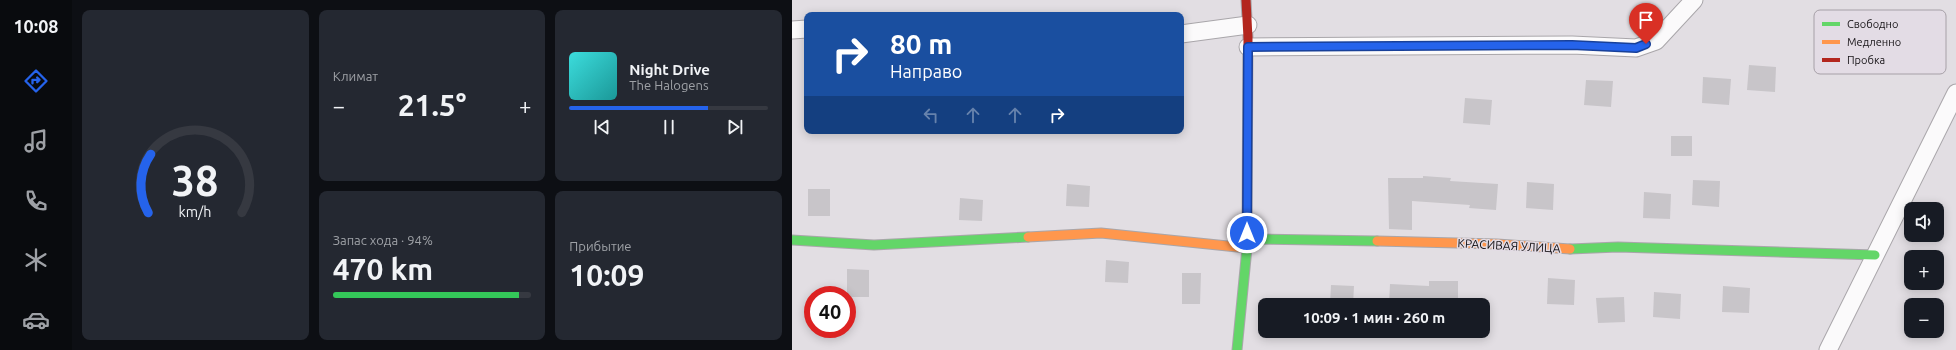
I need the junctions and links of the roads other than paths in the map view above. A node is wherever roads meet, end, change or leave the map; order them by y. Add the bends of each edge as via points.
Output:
1 (1246, 0) edge
2 (1694, 0) edge
3 (1248, 25) junction
4 (804, 29) edge
5 (792, 30) edge
6 (1184, 34) edge
7 (1248, 47) junction
8 (1956, 93) edge
9 (792, 240) edge
10 (1247, 248) junction
11 (1875, 255) junction
12 (1237, 350) edge
13 (1828, 350) edge

1 - 3 street
2 - 7 street via 1656,41 1636,48 1572,45
3 - 6 street
3 - 7 street
4 - 5 street
7 - 10 street
8 - 11 street
9 - 10 street via 874,245 1100,233
10 - 11 street, КРАСИВАЯ УЛИЦА via 1262,239 1497,244 1560,249 1618,248
10 - 12 street
11 - 13 street

